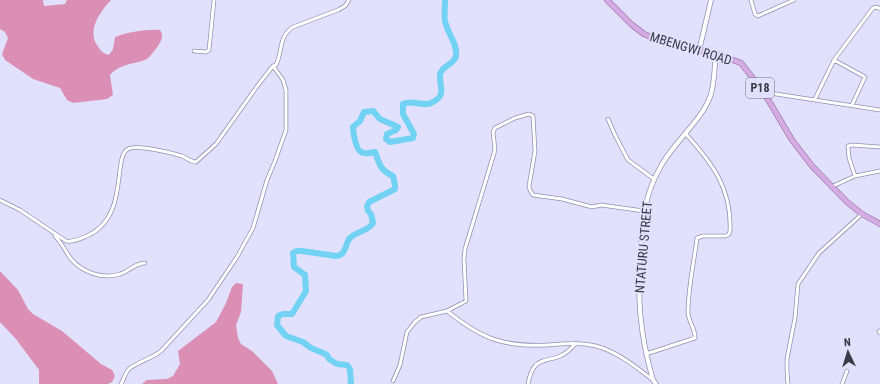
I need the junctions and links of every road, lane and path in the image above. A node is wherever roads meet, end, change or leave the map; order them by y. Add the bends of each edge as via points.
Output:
1 (214, 0) edge
2 (349, 0) edge
3 (607, 0) edge
4 (711, 0) edge
5 (751, 0) edge
6 (794, 0) edge
7 (880, 9) edge
8 (194, 51) dead end
9 (699, 51) junction
10 (716, 54) junction
11 (834, 60) junction
12 (273, 66) junction
13 (763, 91) junction
14 (815, 99) junction
15 (852, 105) junction
16 (880, 110) edge
17 (608, 118) dead end
18 (684, 133) junction
19 (880, 147) edge
20 (880, 171) edge
21 (855, 176) junction
22 (654, 179) junction
23 (831, 187) junction
24 (0, 200) edge
25 (644, 211) junction
26 (862, 214) junction
27 (880, 224) edge
28 (51, 231) junction
29 (145, 263) dead end
30 (447, 311) junction
31 (576, 343) junction
32 (646, 354) junction
33 (847, 371) dead end
34 (393, 381) dead end
35 (655, 382) edge
36 (121, 384) edge
37 (528, 384) edge
38 (788, 384) edge
39 (842, 384) edge

1 - 8 street via 209,50
2 - 12 street via 338,10 287,31 278,62
3 - 9 main road, MBENGWI ROAD / P18 via 644,34
4 - 9 street
5 - 6 street via 758,16
7 - 11 street via 873,8
9 - 10 main road, MBENGWI ROAD / P18
10 - 13 main road, MBENGWI ROAD / P18 via 741,63
10 - 18 street, NTATURU STREET via 710,97 700,115
11 - 14 street
11 - 15 street via 865,77
12 - 28 street via 216,144 196,162 156,150 127,149 121,157 116,200 108,218 92,234 70,242
12 - 36 street via 283,80 286,90 286,130 267,180 253,228 208,300 161,351 130,368
13 - 14 street
13 - 23 main road, MBENGWI ROAD / P18 via 792,140
14 - 15 street
15 - 16 street
17 - 22 street via 628,160
18 - 22 street, NTATURU STREET
18 - 32 street via 708,160 727,195 730,231 726,236 698,238 688,312 695,338
19 - 21 street via 848,146
20 - 21 street
21 - 23 street
22 - 25 street, NTATURU STREET
23 - 26 main road, MBENGWI ROAD / P18
24 - 28 street
25 - 30 street via 601,205 592,207 534,195 530,190 535,151 533,117 529,114 507,122 494,130 495,150 465,249 466,301
25 - 32 street, NTATURU STREET via 638,297
26 - 27 main road, MBENGWI ROAD / P18
26 - 38 street via 819,253 798,284 787,359
28 - 29 street via 71,259 81,268 96,274 120,274 140,263
30 - 31 street via 471,329 503,343
30 - 34 street via 421,317 407,332 400,365
31 - 35 street via 596,346 614,353
31 - 37 street via 567,353 537,364
32 - 35 street, NTATURU STREET
33 - 39 street

